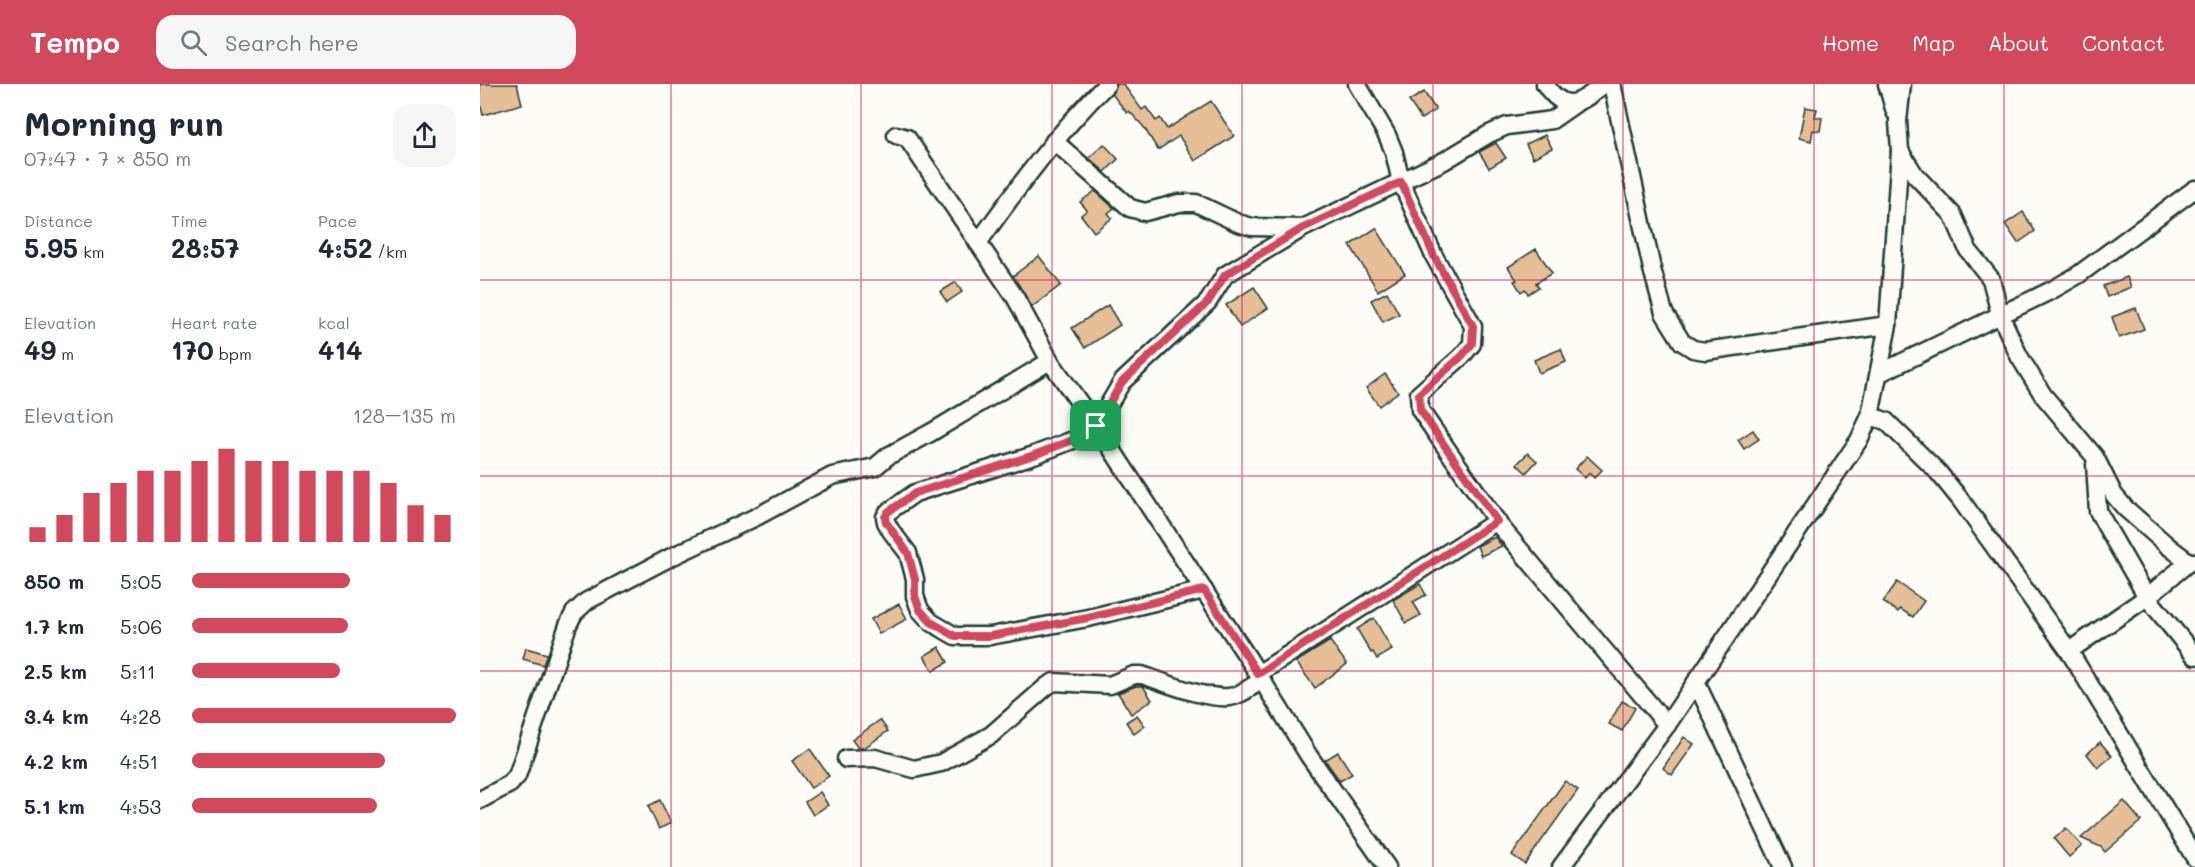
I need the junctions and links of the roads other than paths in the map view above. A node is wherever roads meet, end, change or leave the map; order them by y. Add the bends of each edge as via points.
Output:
1 (1107, 84) edge
2 (1357, 84) edge
3 (1545, 84) edge
4 (1604, 84) edge
5 (1612, 84) edge
6 (1887, 84) edge
7 (1902, 84) edge
8 (1575, 104) junction
9 (1898, 121) junction
10 (896, 135) dead end
11 (1054, 141) junction
12 (1900, 151) junction
13 (1401, 182) junction
14 (2195, 189) edge
15 (1303, 228) junction
16 (978, 243) junction
17 (2000, 314) junction
18 (1888, 325) junction
19 (1050, 361) junction
20 (1880, 373) junction
21 (1870, 416) junction
22 (1096, 426) junction
23 (2095, 457) junction
24 (1497, 521) junction
25 (2192, 562) edge
26 (1204, 590) junction
27 (2148, 597) junction
28 (2069, 651) junction
29 (2195, 656) edge
30 (1260, 677) junction
31 (1696, 682) junction
32 (1667, 725) junction
33 (846, 759) dead end
34 (480, 800) edge
35 (2193, 853) edge
36 (1387, 867) edge
37 (1561, 867) edge
38 (1783, 867) edge

1 - 11 street
2 - 13 street via 1387,135
3 - 8 street via 1555,97
4 - 8 street
5 - 18 street via 1655,280 1664,313 1682,342 1706,351
6 - 9 street
7 - 9 street
8 - 13 street via 1552,120 1498,130
9 - 12 street
10 - 16 street via 907,138
11 - 15 street via 1130,208 1145,212 1196,203 1252,227
11 - 16 street
12 - 17 street via 1915,175 1953,215 1963,242 1991,279
12 - 18 street
13 - 15 street
13 - 24 street via 1434,256 1473,326 1472,344 1419,394 1420,410
14 - 17 street via 2078,275
15 - 22 street via 1225,275 1208,302 1122,382
16 - 19 street via 1015,297
17 - 20 street
17 - 23 street via 2043,395
18 - 20 street
19 - 22 street
19 - 34 street via 875,467 832,476 587,601 574,613 568,626 517,776
20 - 21 street
21 - 28 street via 1886,421 1938,472
21 - 31 street via 1859,440
22 - 26 street
22 - 26 street via 1071,442 915,493 888,512 886,522 913,567 920,610 931,622 955,636 990,636
23 - 25 street via 2125,508
23 - 27 street via 2098,511
24 - 30 street
24 - 32 street
25 - 27 street
26 - 30 street
27 - 28 street
27 - 29 street
28 - 35 street
30 - 33 street via 1229,697 1204,694 1142,675 1110,685 1054,682 991,735 941,763 914,769 875,758
30 - 36 street via 1309,756
31 - 32 street
31 - 38 street
32 - 37 street

